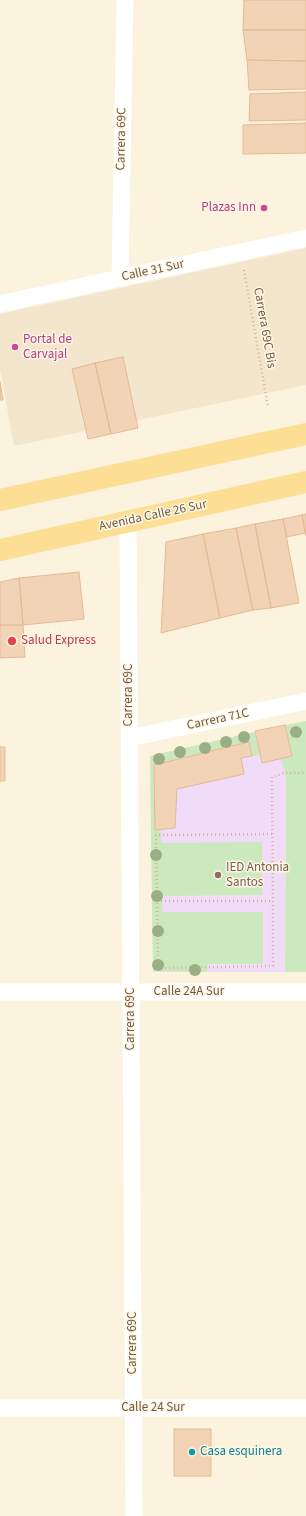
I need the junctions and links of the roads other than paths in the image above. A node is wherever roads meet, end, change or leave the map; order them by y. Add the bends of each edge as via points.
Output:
1 (125, 0) edge
2 (306, 238) edge
3 (120, 278) junction
4 (0, 304) edge
5 (306, 434) edge
6 (306, 482) edge
7 (0, 500) edge
8 (128, 521) junction
9 (0, 550) edge
10 (306, 701) edge
11 (129, 738) junction
12 (0, 992) edge
13 (131, 992) junction
14 (306, 992) edge
15 (0, 1408) edge
16 (134, 1408) junction
17 (306, 1408) edge
18 (134, 1516) edge

1 - 3 street, Carrera 69C
2 - 3 street, Calle 31 Sur
3 - 4 street, Calle 31 Sur
5 - 7 main road
6 - 8 main road, Avenida Calle 26 Sur
8 - 9 main road, Avenida Calle 26 Sur
8 - 11 street, Carrera 69C
10 - 11 street, Carrera 71C
11 - 13 street, Carrera 69C
12 - 13 street, Calle 24A Sur
13 - 14 street, Calle 24A Sur
13 - 16 street, Carrera 69C
15 - 16 street, Calle 24 Sur
16 - 17 street, Calle 24 Sur
16 - 18 street, Carrera 69C

